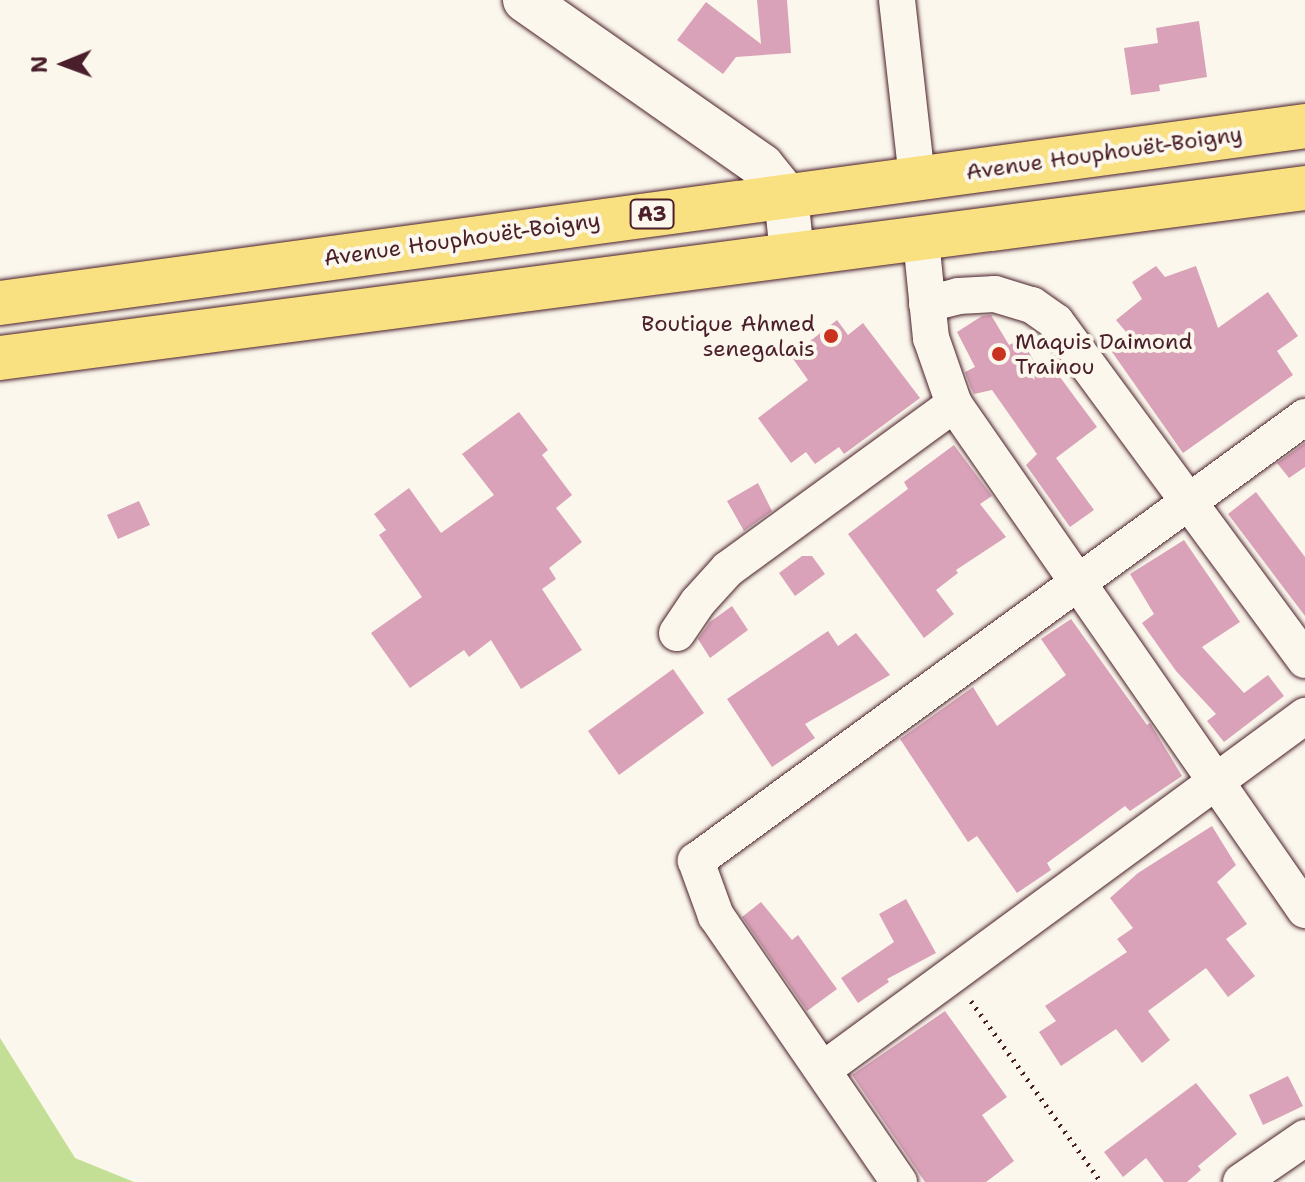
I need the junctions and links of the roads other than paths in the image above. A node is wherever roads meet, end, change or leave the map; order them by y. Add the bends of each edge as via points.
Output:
1 (525, 0) edge
2 (897, 0) edge
3 (1305, 126) edge
4 (917, 179) junction
5 (1305, 188) edge
6 (786, 196) junction
7 (921, 240) junction
8 (792, 254) junction
9 (0, 303) edge
10 (927, 304) junction
11 (0, 358) edge
12 (954, 404) junction
13 (1305, 417) edge
14 (1187, 504) junction
15 (1076, 583) junction
16 (677, 633) dead end
17 (1305, 660) edge
18 (1305, 716) edge
19 (1218, 782) junction
20 (1305, 910) edge
21 (824, 1069) junction
22 (1305, 1138) edge
23 (899, 1182) edge
24 (1241, 1182) edge

1 - 6 main road via 762,166
2 - 4 street
3 - 4 highway, Avenue Houphouët-Boigny / A3
4 - 6 highway, Avenue Houphouët-Boigny / A3
5 - 7 highway
6 - 8 main road
6 - 9 highway, Avenue Houphouët-Boigny / A3
7 - 8 highway
7 - 10 street
8 - 11 highway
10 - 12 street via 939,367
10 - 14 street via 995,294 1032,305 1056,322
12 - 15 street
12 - 16 street via 728,569
13 - 14 street
14 - 15 street
14 - 17 street
15 - 19 street
15 - 21 street via 696,861 716,916
18 - 19 street
19 - 20 street
19 - 21 street
21 - 23 street
22 - 24 street

